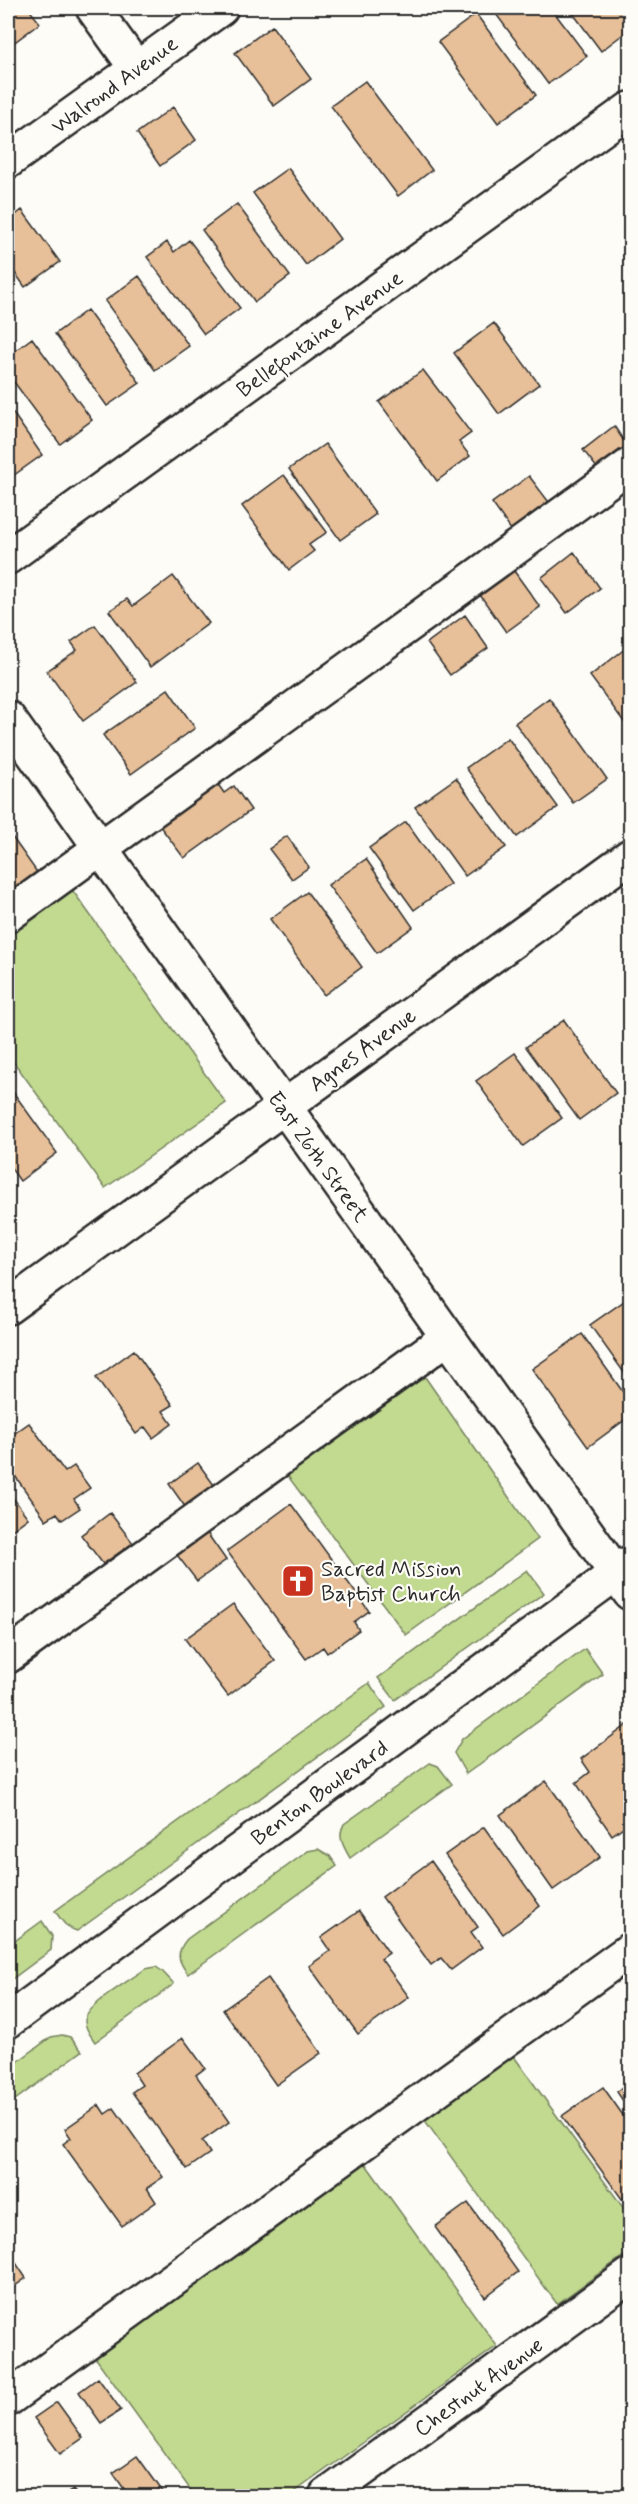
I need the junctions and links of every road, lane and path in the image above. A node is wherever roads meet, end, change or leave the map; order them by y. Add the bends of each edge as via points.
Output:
1 (93, 8) edge
2 (221, 8) edge
3 (136, 68) junction
4 (630, 109) edge
5 (8, 161) edge
6 (630, 465) edge
7 (8, 557) edge
8 (8, 718) edge
9 (100, 849) junction
10 (630, 856) edge
11 (8, 915) edge
12 (284, 1106) junction
13 (8, 1307) edge
14 (448, 1336) junction
15 (626, 1577) edge
16 (8, 1656) edge
17 (630, 1950) edge
18 (8, 2021) edge
19 (630, 2275) edge
20 (8, 2398) edge
21 (326, 2496) edge

1 - 3 street
2 - 3 street, Walrond Avenue
3 - 5 street, Walrond Avenue
4 - 7 street, Bellefontaine Avenue
6 - 9 street
8 - 9 street, East 26th Street
9 - 11 street
9 - 12 street, East 26th Street
10 - 12 street, Agnes Avenue
12 - 13 street, Agnes Avenue
12 - 14 street, East 26th Street
14 - 15 street, East 26th Street
14 - 16 street
15 - 18 street, Benton Boulevard
17 - 20 street
19 - 21 street, Chestnut Avenue

